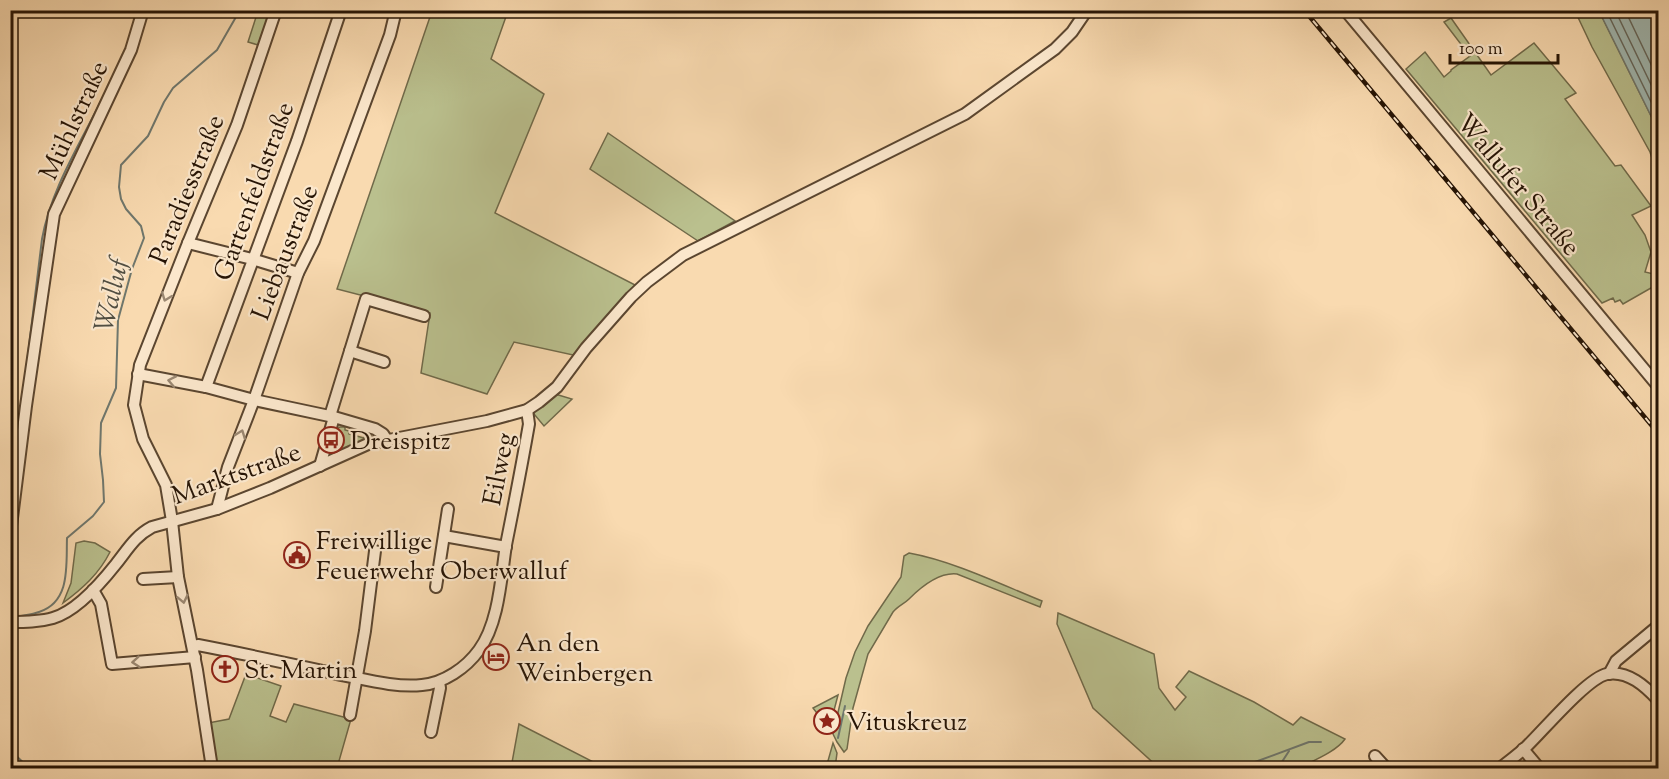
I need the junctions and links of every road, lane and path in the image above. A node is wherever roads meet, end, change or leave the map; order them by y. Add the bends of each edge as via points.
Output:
1 (143, 10) edge
2 (276, 10) edge
3 (341, 10) edge
4 (396, 10) edge
5 (1087, 10) edge
6 (1345, 10) edge
7 (188, 243) junction
8 (252, 259) junction
9 (298, 273) junction
10 (424, 316) dead end
11 (350, 351) junction
12 (384, 362) dead end
13 (138, 374) junction
14 (1659, 386) edge
15 (206, 387) junction
16 (254, 399) junction
17 (527, 410) junction
18 (332, 416) junction
19 (387, 440) junction
20 (320, 465) junction
21 (448, 509) dead end
22 (217, 510) junction
23 (172, 521) junction
24 (10, 534) edge
25 (444, 536) junction
26 (506, 547) junction
27 (375, 551) dead end
28 (178, 577) junction
29 (143, 579) dead end
30 (436, 587) dead end
31 (93, 590) junction
32 (13, 622) edge
33 (1659, 626) edge
34 (194, 652) junction
35 (1609, 674) junction
36 (357, 678) junction
37 (439, 682) junction
38 (1659, 700) edge
39 (350, 716) dead end
40 (431, 732) dead end
41 (1523, 749) junction
42 (1375, 756) dead end
43 (212, 768) edge
44 (1386, 768) edge
45 (1500, 768) edge
46 (1539, 768) edge

1 - 24 street, Mühlstraße via 131,50 54,214
2 - 7 street, Paradiesstraße via 237,125
3 - 8 street, Gartenfeldstraße
4 - 9 street, Liebaustraße via 314,242
5 - 17 street, Marktstraße via 1055,49 965,114 683,255 647,282 577,358 557,387
6 - 14 street, Wallufer Straße
7 - 8 street
7 -> 13 street, Paradiesstraße
8 - 9 street
8 - 15 street, Gartenfeldstraße
9 - 16 street, Liebaustraße
10 - 11 street via 366,299
11 - 12 street
11 - 18 street
15 -> 13 street
13 - 23 street, Paradiesstraße via 136,416 166,485
15 - 16 street
16 - 18 street
22 -> 16 street, Liebaustraße via 228,467
17 - 19 street, Marktstraße
17 - 26 street, Eilweg via 529,424
18 - 19 street via 375,429
18 - 20 street
19 - 20 street, Marktstraße
20 - 22 street, Marktstraße
21 - 25 street
22 - 23 street, Marktstraße
23 - 28 street, Paradiesstraße
23 - 31 street, Marktstraße via 142,532
25 - 26 street
25 - 30 street
26 - 37 street, Eilweg via 487,636 470,661
27 - 36 street
28 - 29 street
28 -> 34 street, Paradiesstraße
31 - 32 street, Marktstraße via 76,606 54,618
34 -> 31 street, Eilweg via 112,663 101,604
33 - 35 street via 1616,661
34 - 36 street, Eilweg via 198,645
34 - 43 street, Paradiesstraße
35 - 38 street via 1630,678
35 - 41 street via 1583,689
36 - 37 street, Eilweg via 407,685
36 - 39 street
37 - 40 street
41 - 45 street
41 - 46 street
42 - 44 street

